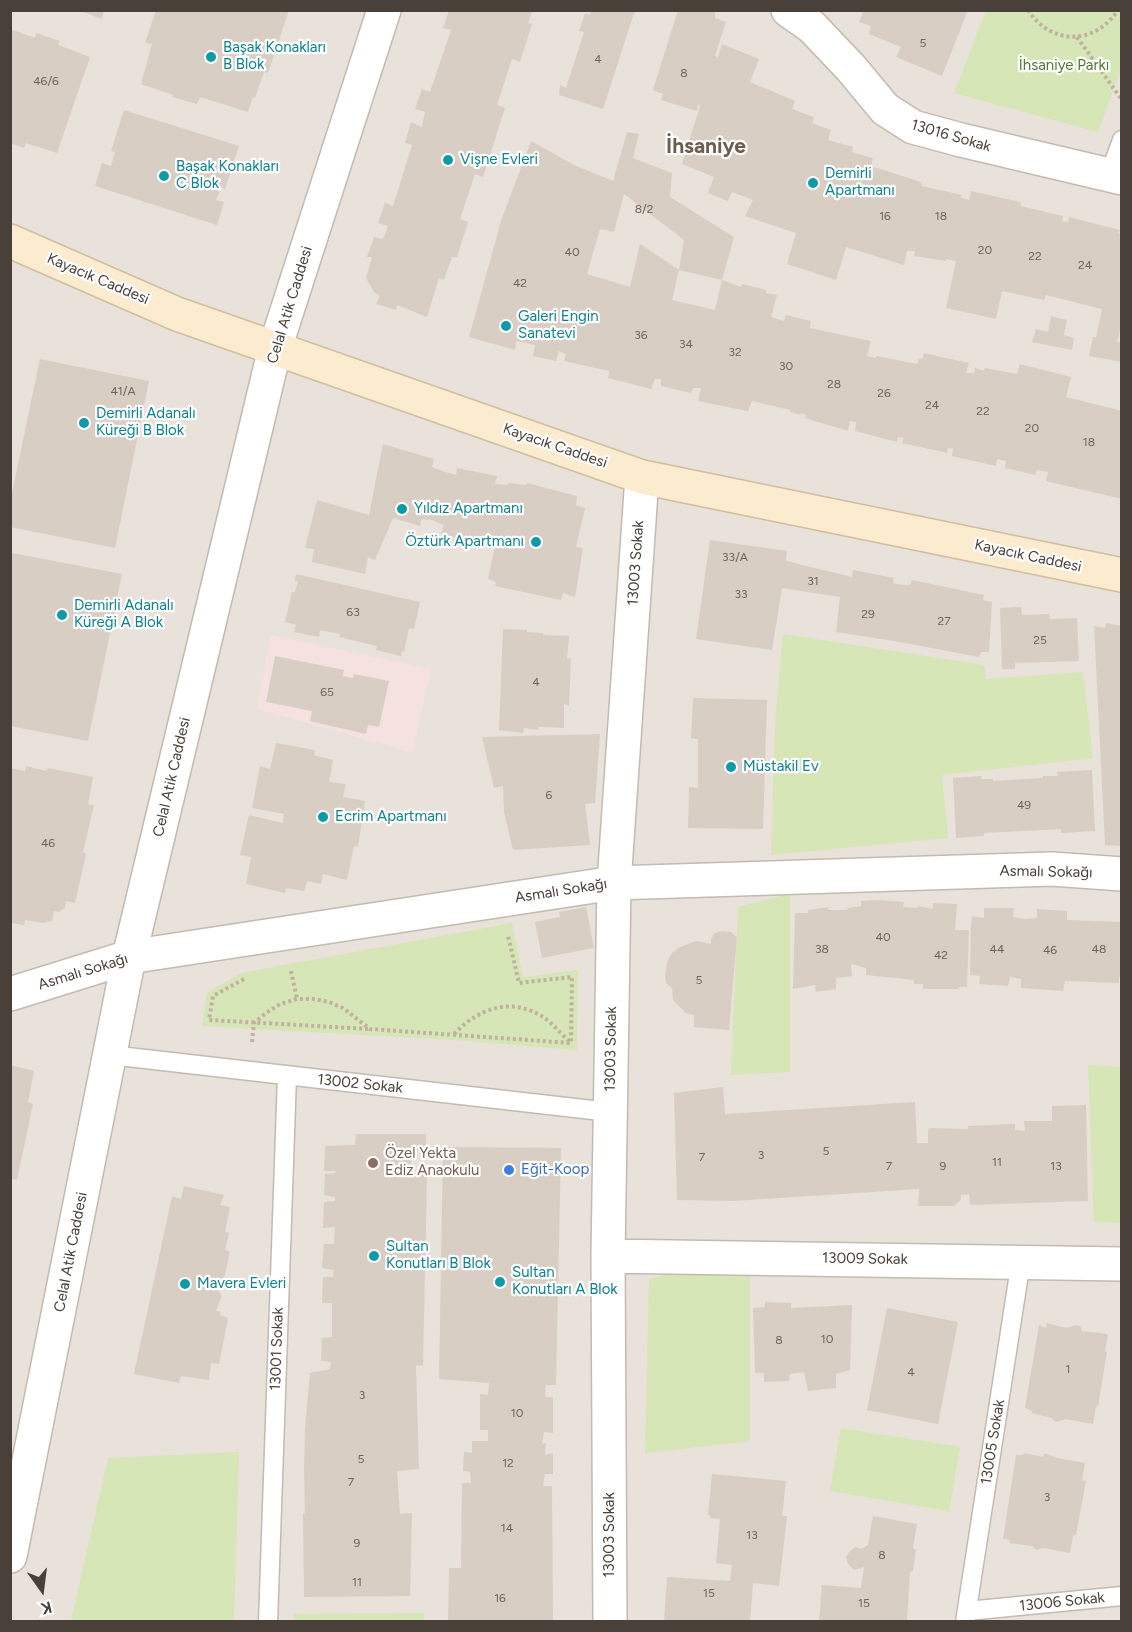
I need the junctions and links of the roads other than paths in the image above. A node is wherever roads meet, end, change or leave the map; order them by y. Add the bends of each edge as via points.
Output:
1 (384, 10) edge
2 (788, 10) edge
3 (1122, 140) edge
4 (1115, 177) edge
5 (10, 241) edge
6 (275, 348) junction
7 (642, 477) junction
8 (1122, 575) edge
9 (1122, 874) edge
10 (614, 883) junction
11 (129, 957) junction
12 (10, 994) edge
13 (110, 1055) junction
14 (287, 1076) junction
15 (610, 1112) junction
16 (608, 1256) junction
17 (1021, 1262) junction
18 (1122, 1264) edge
19 (10, 1556) edge
20 (1122, 1596) edge
21 (966, 1616) edge
22 (268, 1622) edge
23 (610, 1622) edge

1 - 6 street, Celal Atik Caddesi
2 - 4 street, 13016 Sokak via 812,27 885,109 913,127
3 - 4 lane
5 - 6 main road, Kayacık Caddesi via 177,314
6 - 7 main road, Kayacık Caddesi
6 - 11 street, Celal Atik Caddesi
7 - 8 main road, Kayacık Caddesi
7 - 10 street, 13003 Sokak
9 - 10 street, Asmalı Sokağı via 1052,869
10 - 11 street, Asmalı Sokağı
10 - 15 street, 13003 Sokak
11 - 12 street, Asmalı Sokağı
11 - 13 street, Celal Atik Caddesi
13 - 14 lane, 13002 Sokak
13 - 19 street, Celal Atik Caddesi
14 - 15 lane, 13002 Sokak
14 - 22 lane, 13001 Sokak
15 - 16 street, 13003 Sokak
16 - 17 street, 13009 Sokak
16 - 23 street, 13003 Sokak
17 - 18 street, 13009 Sokak
17 - 21 lane, 13005 Sokak
20 - 21 lane, 13006 Sokak

